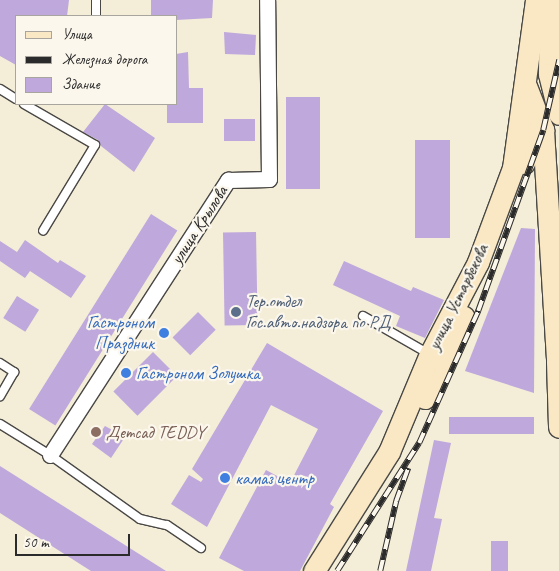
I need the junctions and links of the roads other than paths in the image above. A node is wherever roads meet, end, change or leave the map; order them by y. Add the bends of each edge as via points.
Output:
1 (96, 0) edge
2 (267, 0) edge
3 (536, 0) edge
4 (550, 0) edge
5 (96, 15) edge
6 (526, 84) junction
7 (0, 89) edge
8 (554, 93) edge
9 (15, 98) edge
10 (26, 105) edge
11 (539, 132) junction
12 (43, 231) dead end
13 (363, 316) dead end
14 (437, 357) junction
15 (0, 363) edge
16 (0, 396) edge
17 (0, 424) edge
18 (559, 427) edge
19 (50, 455) junction
20 (201, 548) dead end
21 (314, 571) edge
22 (324, 571) edge

1 - 5 lane
2 - 19 street, улица Крылова via 269,179 228,180
3 - 6 main road, улица Устарбекова
4 - 8 main road
6 - 8 main road
6 - 11 main road
6 - 14 main road, улица Устарбекова via 513,168 478,262
7 - 9 lane
8 - 11 main road
10 - 12 lane via 95,145
11 - 14 main road via 487,267
11 - 18 main road via 558,362
13 - 14 lane
14 - 21 main road, улица Устарбекова via 389,452
14 - 22 main road via 396,453
15 - 16 lane via 14,372
17 - 19 lane
19 - 20 lane via 140,519 166,525

